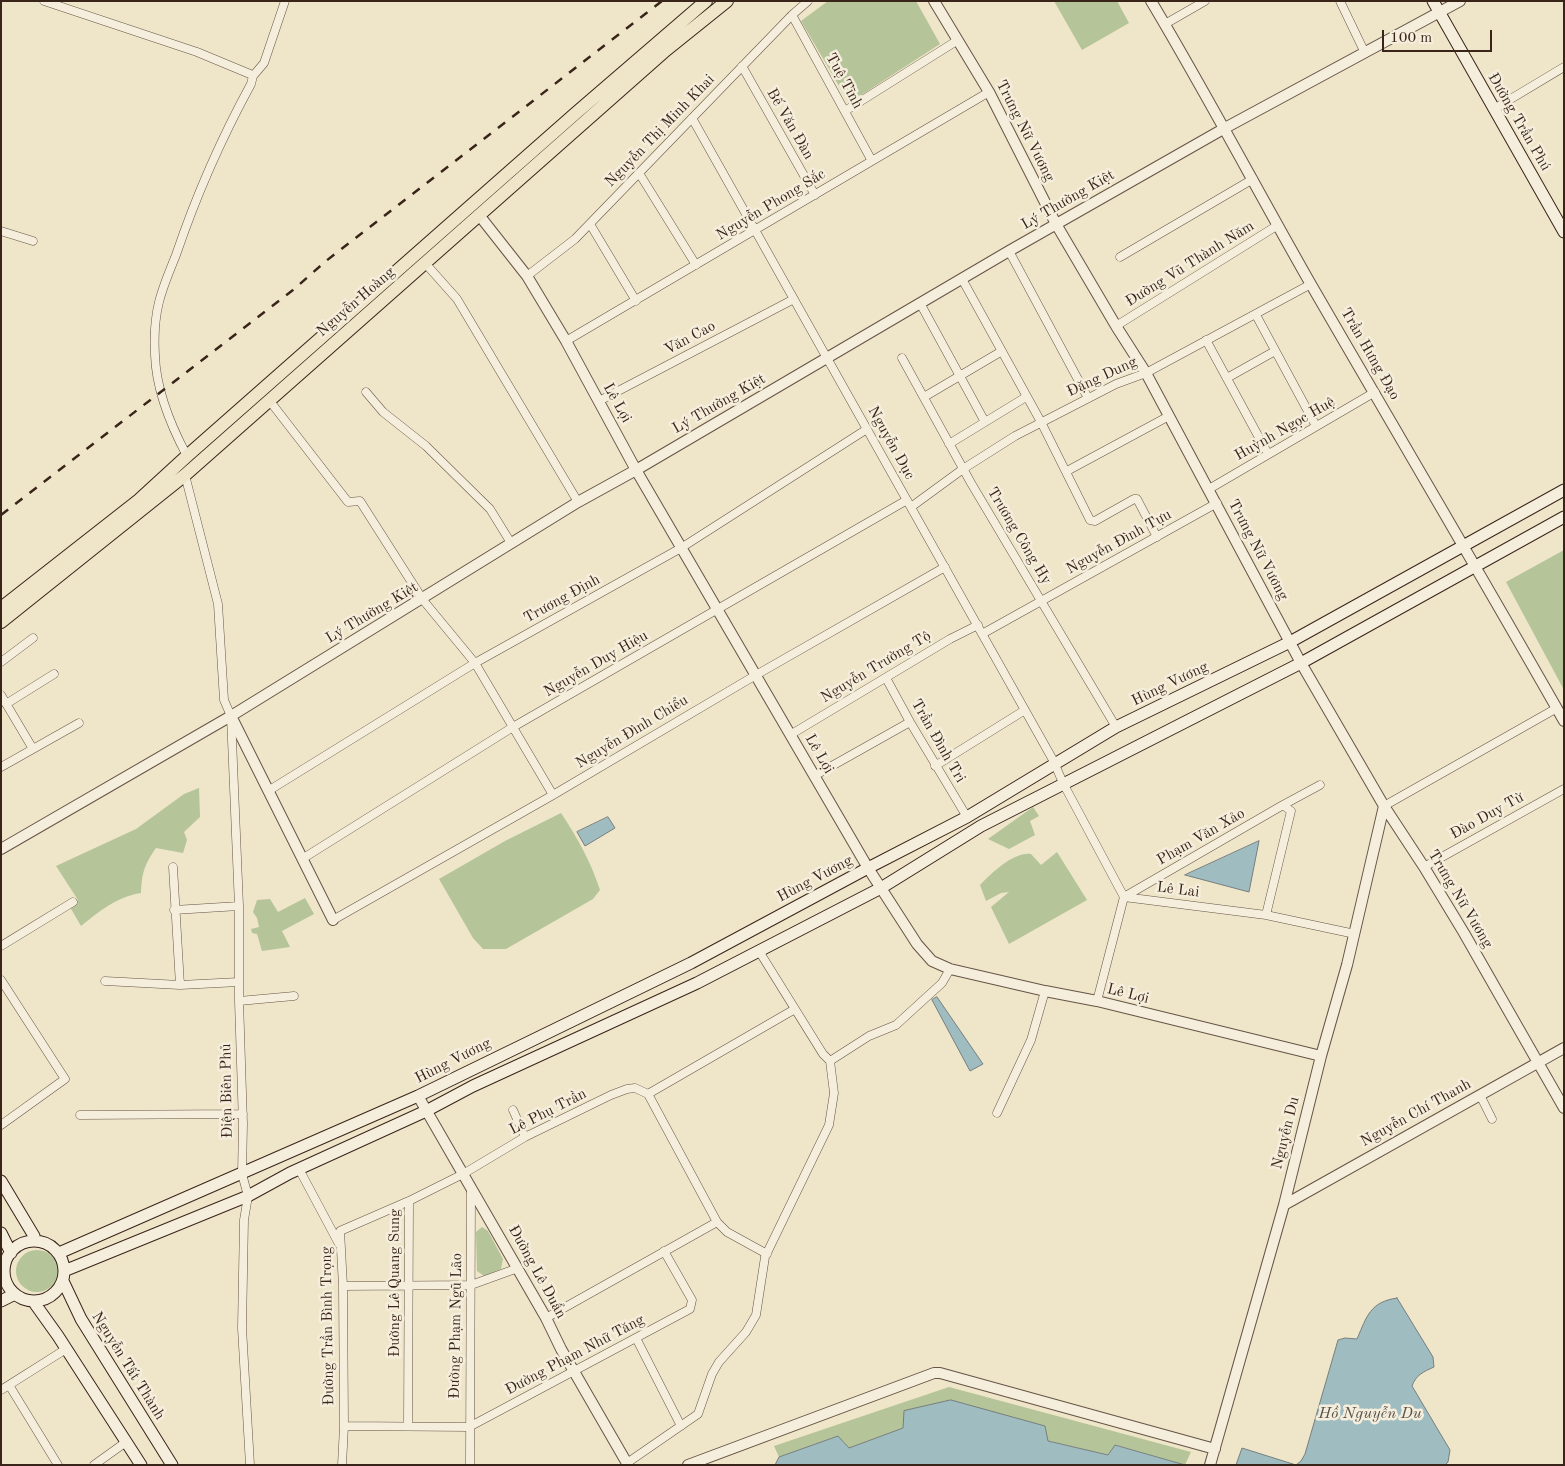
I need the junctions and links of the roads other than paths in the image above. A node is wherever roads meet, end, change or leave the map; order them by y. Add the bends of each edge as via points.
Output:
1 (44, 1) edge
2 (285, 1) edge
3 (706, 1) edge
4 (727, 1) edge
5 (808, 1) edge
6 (934, 1) edge
7 (1151, 1) edge
8 (1205, 1) edge
9 (1340, 1) edge
10 (1433, 1) edge
11 (1460, 1) edge
12 (1439, 13) junction
13 (792, 15) junction
14 (1165, 24) junction
15 (958, 40) junction
16 (1364, 53) junction
17 (742, 66) junction
18 (1564, 67) edge
19 (253, 76) junction
20 (989, 92) junction
21 (1494, 109) junction
22 (845, 112) junction
23 (692, 118) junction
24 (1225, 128) junction
25 (872, 161) junction
26 (639, 173) junction
27 (1253, 179) junction
28 (815, 195) junction
29 (479, 215) junction
30 (590, 224) junction
31 (1056, 224) junction
32 (1278, 225) junction
33 (756, 230) junction
34 (1, 231) edge
35 (1564, 232) edge
36 (33, 241) dead end
37 (1010, 251) junction
38 (1120, 256) dead end
39 (425, 263) junction
40 (696, 266) junction
41 (527, 276) junction
42 (962, 279) junction
43 (1311, 284) junction
44 (794, 299) junction
45 (636, 301) junction
46 (920, 303) junction
47 (1256, 315) junction
48 (1116, 326) junction
49 (1206, 340) junction
50 (326, 341) junction
51 (566, 341) junction
52 (1002, 351) junction
53 (1275, 351) junction
54 (827, 358) junction
55 (902, 358) dead end
56 (1146, 373) junction
57 (961, 375) junction
58 (1227, 378) junction
59 (366, 392) dead end
60 (1375, 392) junction
61 (924, 397) junction
62 (1026, 397) junction
63 (1088, 398) junction
64 (269, 400) junction
65 (599, 401) junction
66 (1169, 416) junction
67 (986, 422) junction
68 (1041, 422) junction
69 (1316, 426) junction
70 (867, 429) junction
71 (949, 444) junction
72 (1268, 454) junction
73 (187, 456) junction
74 (636, 470) junction
75 (963, 470) junction
76 (1067, 471) junction
77 (185, 475) junction
78 (1209, 489) junction
79 (1564, 490) edge
80 (578, 502) junction
81 (1217, 503) junction
82 (909, 504) junction
83 (1564, 517) edge
84 (1157, 536) junction
85 (511, 543) junction
86 (1464, 545) junction
87 (682, 548) junction
88 (1476, 566) junction
89 (945, 567) junction
90 (423, 600) junction
91 (1042, 602) junction
92 (1, 608) edge
93 (718, 610) junction
94 (1, 622) edge
95 (978, 626) junction
96 (982, 634) junction
97 (33, 638) dead end
98 (1290, 642) junction
99 (1, 662) edge
100 (475, 663) junction
101 (1301, 663) junction
102 (54, 674) dead end
103 (756, 675) junction
104 (886, 678) junction
105 (1, 696) edge
106 (6, 704) junction
107 (1556, 708) junction
108 (1025, 710) junction
109 (231, 716) junction
110 (1564, 721) edge
111 (78, 722) dead end
112 (910, 722) junction
113 (1116, 727) junction
114 (513, 728) junction
115 (790, 734) junction
116 (33, 749) junction
117 (1054, 764) junction
118 (935, 766) junction
119 (1, 767) edge
120 (814, 776) junction
121 (1063, 783) junction
122 (1320, 784) dead end
123 (1564, 789) edge
124 (268, 791) junction
125 (553, 795) junction
126 (1283, 805) junction
127 (1384, 806) junction
128 (967, 817) junction
129 (1, 848) edge
130 (302, 859) junction
131 (1424, 866) junction
132 (173, 867) dead end
133 (868, 868) junction
134 (880, 888) junction
135 (1124, 897) junction
136 (73, 902) dead end
137 (239, 906) junction
138 (174, 910) junction
139 (1266, 915) junction
140 (332, 920) joint
141 (1355, 934) junction
142 (1, 946) edge
143 (759, 951) junction
144 (950, 968) junction
145 (1, 980) edge
146 (105, 981) dead end
147 (239, 982) junction
148 (180, 985) junction
149 (1045, 991) junction
150 (294, 996) dead end
151 (239, 1001) junction
152 (1097, 1001) junction
153 (795, 1009) junction
154 (1564, 1048) edge
155 (1321, 1056) junction
156 (830, 1061) junction
157 (1538, 1063) junction
158 (648, 1094) junction
159 (1480, 1095) junction
160 (418, 1096) junction
161 (1564, 1108) edge
162 (513, 1110) dead end
163 (426, 1111) junction
164 (997, 1113) dead end
165 (243, 1114) junction
166 (80, 1115) dead end
167 (1492, 1120) dead end
168 (1, 1125) edge
169 (526, 1137) junction
170 (299, 1169) junction
171 (242, 1174) junction
172 (463, 1174) junction
173 (1, 1181) edge
174 (471, 1187) junction
175 (248, 1196) junction
176 (1, 1197) edge
177 (409, 1201) junction
178 (1284, 1205) junction
179 (717, 1222) junction
180 (39, 1239) junction
181 (5, 1241) edge
182 (340, 1246) junction
183 (664, 1252) junction
184 (59, 1253) junction
185 (767, 1254) junction
186 (518, 1268) junction
187 (63, 1276) junction
188 (3, 1280) edge
189 (471, 1285) junction
190 (343, 1286) junction
191 (408, 1286) junction
192 (15, 1294) junction
193 (1, 1301) edge
194 (33, 1301) junction
195 (546, 1318) junction
196 (636, 1338) junction
197 (66, 1349) junction
198 (574, 1372) junction
199 (9, 1385) junction
200 (1, 1390) edge
201 (344, 1426) junction
202 (408, 1426) junction
203 (680, 1426) junction
204 (469, 1427) junction
205 (126, 1442) junction
206 (1215, 1449) junction
207 (627, 1464) edge
208 (58, 1465) edge
209 (94, 1465) edge
210 (141, 1465) edge
211 (172, 1465) edge
212 (250, 1465) edge
213 (342, 1465) edge
214 (470, 1465) edge
215 (688, 1465) edge
216 (1210, 1465) edge

1 - 19 street via 197,52
2 - 19 street via 264,63
3 - 50 highway, Nguyễn Hoàng via 576,113
4 - 29 highway, Nguyễn Hoàng via 666,50
5 - 13 street, Nguyễn Thị Minh Khai
6 - 15 street, Trưng Nữ Vương
7 - 14 street, Trần Hưng Đạo
8 - 14 street
9 - 16 street
10 - 12 main road, Đường Trần Phú
11 - 12 street, Lý Thường Kiệt
12 - 16 street, Lý Thường Kiệt
12 - 21 main road, Đường Trần Phú
13 - 17 street, Nguyễn Thị Minh Khai
13 - 22 street, Tuệ Tĩnh
14 - 24 street, Trần Hưng Đạo
15 - 20 street, Trưng Nữ Vương
15 - 22 street
16 - 24 street, Lý Thường Kiệt
17 - 23 street, Nguyễn Thị Minh Khai
17 - 28 street, Bế Văn Đàn
18 - 21 street
19 - 73 street via 192,207 159,302 155,357 161,390 177,438
20 - 25 street, Nguyễn Phong Sắc
20 - 31 street, Trưng Nữ Vương
21 - 35 main road, Đường Trần Phú
22 - 25 street, Tuệ Tĩnh
23 - 26 street, Nguyễn Thị Minh Khai
23 - 33 street, Nguyễn Dục
24 - 27 street, Trần Hưng Đạo
24 - 31 street, Lý Thường Kiệt
25 - 28 street, Nguyễn Phong Sắc
26 - 30 street, Nguyễn Thị Minh Khai
26 - 40 street
27 - 32 street, Trần Hưng Đạo
27 - 38 street
28 - 33 street, Nguyễn Phong Sắc
29 - 39 highway, Nguyễn Hoàng
29 - 41 street, Lê Lợi
30 - 41 street, Nguyễn Thị Minh Khai via 575,240
30 - 45 street
31 - 37 street, Lý Thường Kiệt
31 - 48 street, Trưng Nữ Vương
32 - 43 street, Trần Hưng Đạo
32 - 48 street, Đường Vũ Thành Năm
33 - 40 street, Nguyễn Phong Sắc
33 - 44 street, Nguyễn Dục
34 - 36 street
37 - 42 street, Lý Thường Kiệt
37 - 63 street
39 - 50 highway, Nguyễn Hoàng
39 - 80 street via 457,298
40 - 45 street, Nguyễn Phong Sắc
41 - 51 street, Lê Lợi
42 - 46 street, Lý Thường Kiệt
42 - 52 street
43 - 47 street, Đặng Dung
43 - 60 street, Trần Hưng Đạo
44 - 54 street, Nguyễn Dục
44 - 65 street, Văn Cao
45 - 51 street, Nguyễn Phong Sắc
46 - 54 street, Lý Thường Kiệt
46 - 57 street
47 - 49 street, Đặng Dung
47 - 53 street
48 - 56 street, Trưng Nữ Vương
49 - 56 street, Đặng Dung
49 - 58 street
50 - 64 highway, Nguyễn Hoàng
50 - 73 highway, Nguyễn Hoàng
51 - 65 street, Lê Lợi
52 - 57 street
52 - 62 street
53 - 58 street
53 - 69 street
54 - 70 street, Nguyễn Dục
54 - 74 street, Lý Thường Kiệt
55 - 61 street, Trương Công Hy
56 - 63 street, Đặng Dung
56 - 66 street, Trưng Nữ Vương
57 - 61 street
57 - 67 street
58 - 72 street
59 - 85 street via 490,509
60 - 69 street, Huỳnh Ngọc Huệ
60 - 86 street, Trần Hưng Đạo
61 - 71 street, Trương Công Hy
62 - 67 street
62 - 68 street
63 - 68 street, Đặng Dung
64 - 77 highway, Nguyễn Hoàng
64 - 90 street via 348,502 360,501
65 - 74 street, Lê Lợi
66 - 76 street
66 - 78 street, Trưng Nữ Vương
67 - 71 street
68 - 75 street, Đặng Dung
68 - 76 street
69 - 72 street, Huỳnh Ngọc Huệ
70 - 82 street, Nguyễn Dục
70 - 87 street, Trương Định
71 - 75 street, Trương Công Hy
72 - 78 street, Huỳnh Ngọc Huệ
73 - 92 highway, Nguyễn Hoàng via 139,500
74 - 80 street, Lý Thường Kiệt
74 - 87 street, Lê Lợi
75 - 82 street, Đặng Dung
75 - 91 street, Trương Công Hy
76 - 84 street via 1092,522 1136,499
77 - 94 highway, Nguyễn Hoàng
77 - 109 street, Điện Biên Phủ via 218,604 224,700
78 - 81 street, Trưng Nữ Vương
79 - 86 main road, Hùng Vương
80 - 85 street, Lý Thường Kiệt
81 - 84 street, Nguyễn Đình Tựu
81 - 98 street, Trưng Nữ Vương
82 - 89 street, Nguyễn Dục
82 - 93 street, Nguyễn Duy Hiệu
83 - 88 main road, Hùng Vương
84 - 91 street, Nguyễn Đình Tựu
85 - 90 street, Lý Thường Kiệt
86 - 88 street, Trần Hưng Đạo
86 - 98 main road, Hùng Vương
87 - 93 street, Lê Lợi
87 - 100 street, Trương Định
88 - 101 main road, Hùng Vương
88 - 107 street, Trần Hưng Đạo
89 - 95 street, Nguyễn Dục
89 - 103 street, Nguyễn Đình Chiểu
90 - 100 street
90 - 109 street, Lý Thường Kiệt
91 - 96 street, Nguyễn Đình Tựu
91 - 113 street, Trương Công Hy
93 - 103 street, Lê Lợi
93 - 114 street, Nguyễn Duy Hiệu
95 - 96 street, Nguyễn Dục
95 - 104 street, Nguyễn Trường Tộ
96 - 108 street, Nguyễn Dục
97 - 99 street
98 - 101 street, Trưng Nữ Vương
98 - 113 main road, Hùng Vương
100 - 114 street
100 - 124 street, Trương Định
101 - 121 main road, Hùng Vương
101 - 127 street, Trưng Nữ Vương
102 - 106 street
103 - 115 street, Lê Lợi
103 - 125 street, Nguyễn Đình Chiểu
104 - 112 street, Trần Đình Tri
104 - 115 street, Nguyễn Trường Tộ
105 - 106 street
106 - 116 street
107 - 110 street, Trần Hưng Đạo
107 - 127 street
108 - 117 street, Nguyễn Dục
108 - 118 street
109 - 124 street
109 - 129 street, Lý Thường Kiệt
109 - 137 street, Điện Biên Phủ
111 - 116 street
112 - 118 street, Trần Đình Tri
112 - 120 street
113 - 117 main road, Hùng Vương
114 - 125 street
114 - 130 street, Nguyễn Duy Hiệu
115 - 120 street, Lê Lợi
116 - 119 street
117 - 121 street, Nguyễn Dục
117 - 128 main road, Hùng Vương
118 - 128 street, Trần Đình Tri
120 - 133 street, Lê Lợi
121 - 134 main road, Hùng Vương via 981,826
121 - 135 street
122 - 126 street, Phạm Văn Xảo
123 - 131 street, Đào Duy Từ
124 - 130 street
125 - 140 street, Nguyễn Đình Chiểu
126 - 135 street, Phạm Văn Xảo
126 - 139 street via 1291,812
127 - 131 street, Trưng Nữ Vương
127 - 141 street, Nguyễn Du
128 - 133 main road, Hùng Vương
130 - 140 street
131 - 157 street, Trưng Nữ Vương
132 - 138 street
133 - 134 street, Lê Lợi
133 - 160 main road, Hùng Vương via 691,963
134 - 143 main road, Hùng Vương
134 - 144 street, Lê Lợi via 917,944 932,961
135 - 139 street, Lê Lai
135 - 152 street
136 - 142 street
137 - 138 street
137 - 147 street, Điện Biên Phủ
138 - 148 street
139 - 141 street, Lê Lai
141 - 155 street, Nguyễn Du
143 - 153 street
143 - 163 main road, Hùng Vương
144 - 149 street, Lê Lợi
144 - 156 street via 942,983 896,1024 869,1036
145 - 168 street via 65,1079
146 - 148 street
147 - 148 street
147 - 151 street, Điện Biên Phủ
149 - 152 street, Lê Lợi
149 - 164 street via 1031,1040
150 - 151 street
151 - 165 street, Điện Biên Phủ
152 - 155 street, Lê Lợi
153 - 156 street
153 - 158 street
154 - 157 street, Nguyễn Chí Thanh
155 - 178 street, Nguyễn Du
156 - 185 street via 834,1093 829,1125
157 - 159 street, Nguyễn Chí Thanh
157 - 161 street, Trưng Nữ Vương
158 - 169 street, Lê Phụ Trần via 635,1088 627,1089
158 - 179 street
159 - 167 street
159 - 178 street, Nguyễn Chí Thanh
160 - 163 street, Đường Lê Duẩn
160 - 171 main road, Hùng Vương
162 - 169 street
163 - 170 main road, Hùng Vương
163 - 172 street, Đường Lê Duẩn
165 - 166 street
165 - 171 street, Điện Biên Phủ
169 - 172 street, Lê Phụ Trần
170 - 175 main road, Hùng Vương
170 - 182 street
171 - 175 street, Điện Biên Phủ
171 - 184 main road, Hùng Vương
172 - 174 street, Đường Lê Duẩn
172 - 177 street, Đường Lê Quang Sung
173 - 180 main road
174 - 186 street, Đường Lê Duẩn
174 - 189 street, Đường Phạm Ngũ Lão
175 - 187 main road, Hùng Vương
175 - 212 street, Điện Biên Phủ via 242,1328
176 - 180 main road
177 - 182 street, Đường Trần Bình Trọng via 340,1231
177 - 191 street, Đường Lê Quang Sung
178 - 206 street, Nguyễn Du
179 - 183 street
179 - 185 street via 727,1232
180 - 181 main road via 18,1246
180 - 184 main road
181 - 188 main road
182 - 190 street, Đường Trần Bình Trọng
183 - 195 street
183 - 196 street, Đường Phạm Nhữ Tăng via 692,1305
184 - 187 main road
185 - 203 street via 756,1315 746,1332 719,1362 698,1414
186 - 189 street
186 - 195 street, Đường Lê Duẩn
187 - 194 main road via 51,1296
187 - 211 main road, Nguyễn Tất Thành via 81,1320
188 - 192 main road
189 - 191 street
189 - 204 street, Đường Phạm Ngũ Lão
190 - 191 street
190 - 201 street, Đường Trần Bình Trọng
191 - 202 street, Đường Lê Quang Sung
192 - 193 main road
192 - 194 main road
194 - 197 main road
195 - 198 street, Đường Lê Duẩn
196 - 198 street, Đường Phạm Nhữ Tăng
196 - 203 street
197 - 199 street
197 - 205 main road
198 - 204 street, Đường Phạm Nhữ Tăng
198 - 207 street, Đường Lê Duẩn
199 - 200 street
199 - 208 street
201 - 202 street
201 - 213 street, Đường Trần Bình Trọng
202 - 204 street
203 - 207 street
204 - 214 street, Đường Phạm Ngũ Lão
205 - 209 street
205 - 210 main road
206 - 215 street via 934,1373
206 - 216 street, Nguyễn Du

